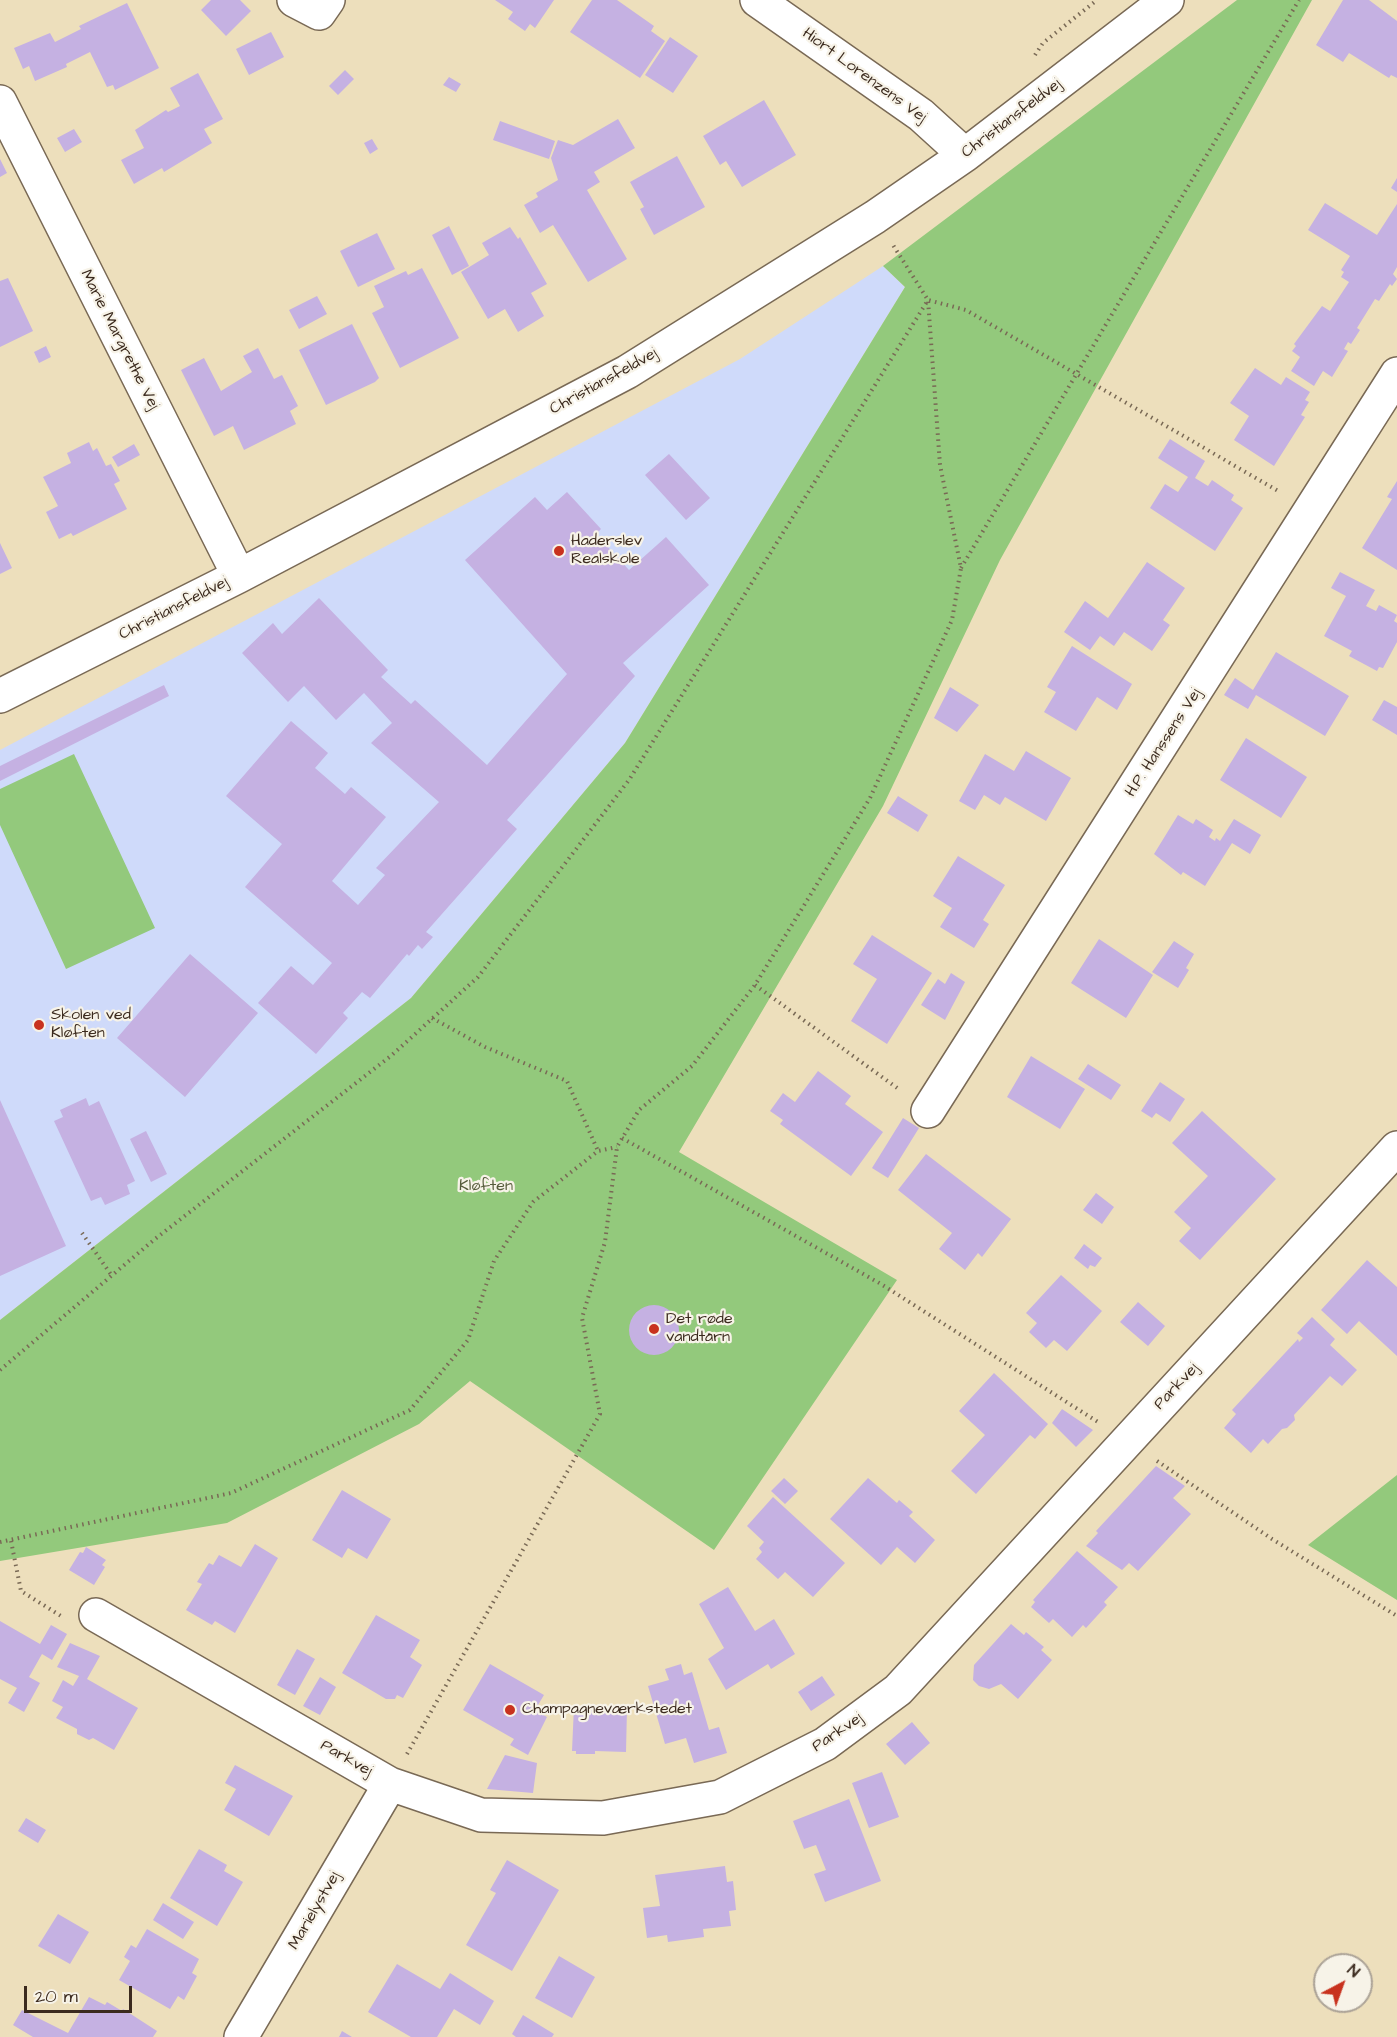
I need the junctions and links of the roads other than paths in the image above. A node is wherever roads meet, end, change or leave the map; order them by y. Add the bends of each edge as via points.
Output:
1 (294, 0) edge
2 (328, 0) edge
3 (759, 0) edge
4 (1167, 0) edge
5 (0, 102) edge
6 (964, 155) junction
7 (1397, 374) edge
8 (240, 576) junction
9 (0, 696) edge
10 (928, 1111) road end
11 (1397, 1148) edge
12 (96, 1615) road end
13 (390, 1784) junction
14 (241, 2037) edge

1 - 2 street via 319,14
3 - 6 street, Hiort Lorenzens Vej via 921,114
4 - 6 street, Christiansfeldvej
5 - 8 street, Marie Margrethe Vej
6 - 8 street, Christiansfeldvej via 875,217 627,372
7 - 10 street, H.P. Hanssens Vej
8 - 9 street, Christiansfeldvej
11 - 13 street, Parkvej via 898,1690 825,1744 720,1797 603,1818 481,1815
12 - 13 street, Parkvej
13 - 14 street, Marielystvej

